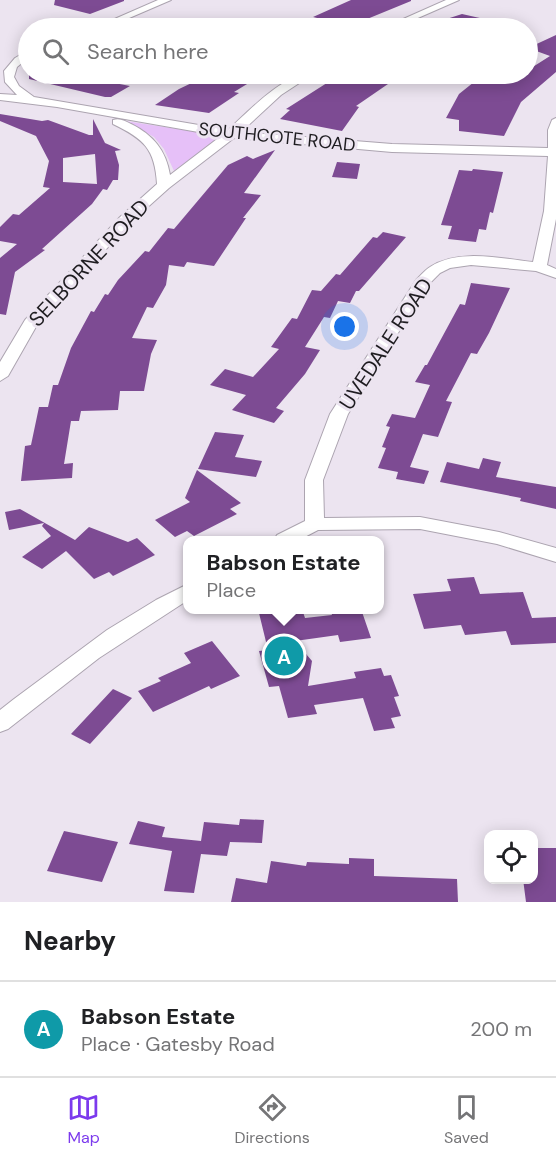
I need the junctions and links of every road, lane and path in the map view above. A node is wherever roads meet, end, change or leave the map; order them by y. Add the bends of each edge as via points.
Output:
1 (166, 0) edge
2 (454, 0) edge
3 (123, 18) edge
4 (412, 18) edge
5 (18, 57) edge
6 (18, 59) edge
7 (0, 62) edge
8 (292, 84) edge
9 (0, 97) edge
10 (31, 99) junction
11 (93, 111) junction
12 (556, 122) edge
13 (230, 134) junction
14 (555, 152) edge
15 (164, 185) junction
16 (539, 267) junction
17 (556, 274) edge
18 (0, 376) edge
19 (315, 524) junction
20 (292, 536) edge
21 (556, 555) edge
22 (183, 594) edge
23 (0, 723) edge

1 - 3 street
2 - 4 street
5 - 7 street
6 - 10 street via 5,76 6,81
8 - 13 street, SELBORNE ROAD
9 - 10 street, SOUTHCOTE ROAD
10 - 11 street, SOUTHCOTE ROAD
11 - 13 street, SOUTHCOTE ROAD
11 - 15 street, SELBORNE ROAD via 146,135 164,165
12 - 14 street
13 - 14 street, SOUTHCOTE ROAD via 335,145
13 - 15 street, SELBORNE ROAD
14 - 16 street via 547,238
15 - 18 street, SELBORNE ROAD via 125,220 30,323
16 - 17 street, UVEDALE ROAD
16 - 19 street, UVEDALE ROAD via 458,262 437,269 421,283 339,414 314,480
19 - 20 street
19 - 21 street via 420,523 499,538
22 - 23 street via 64,672

